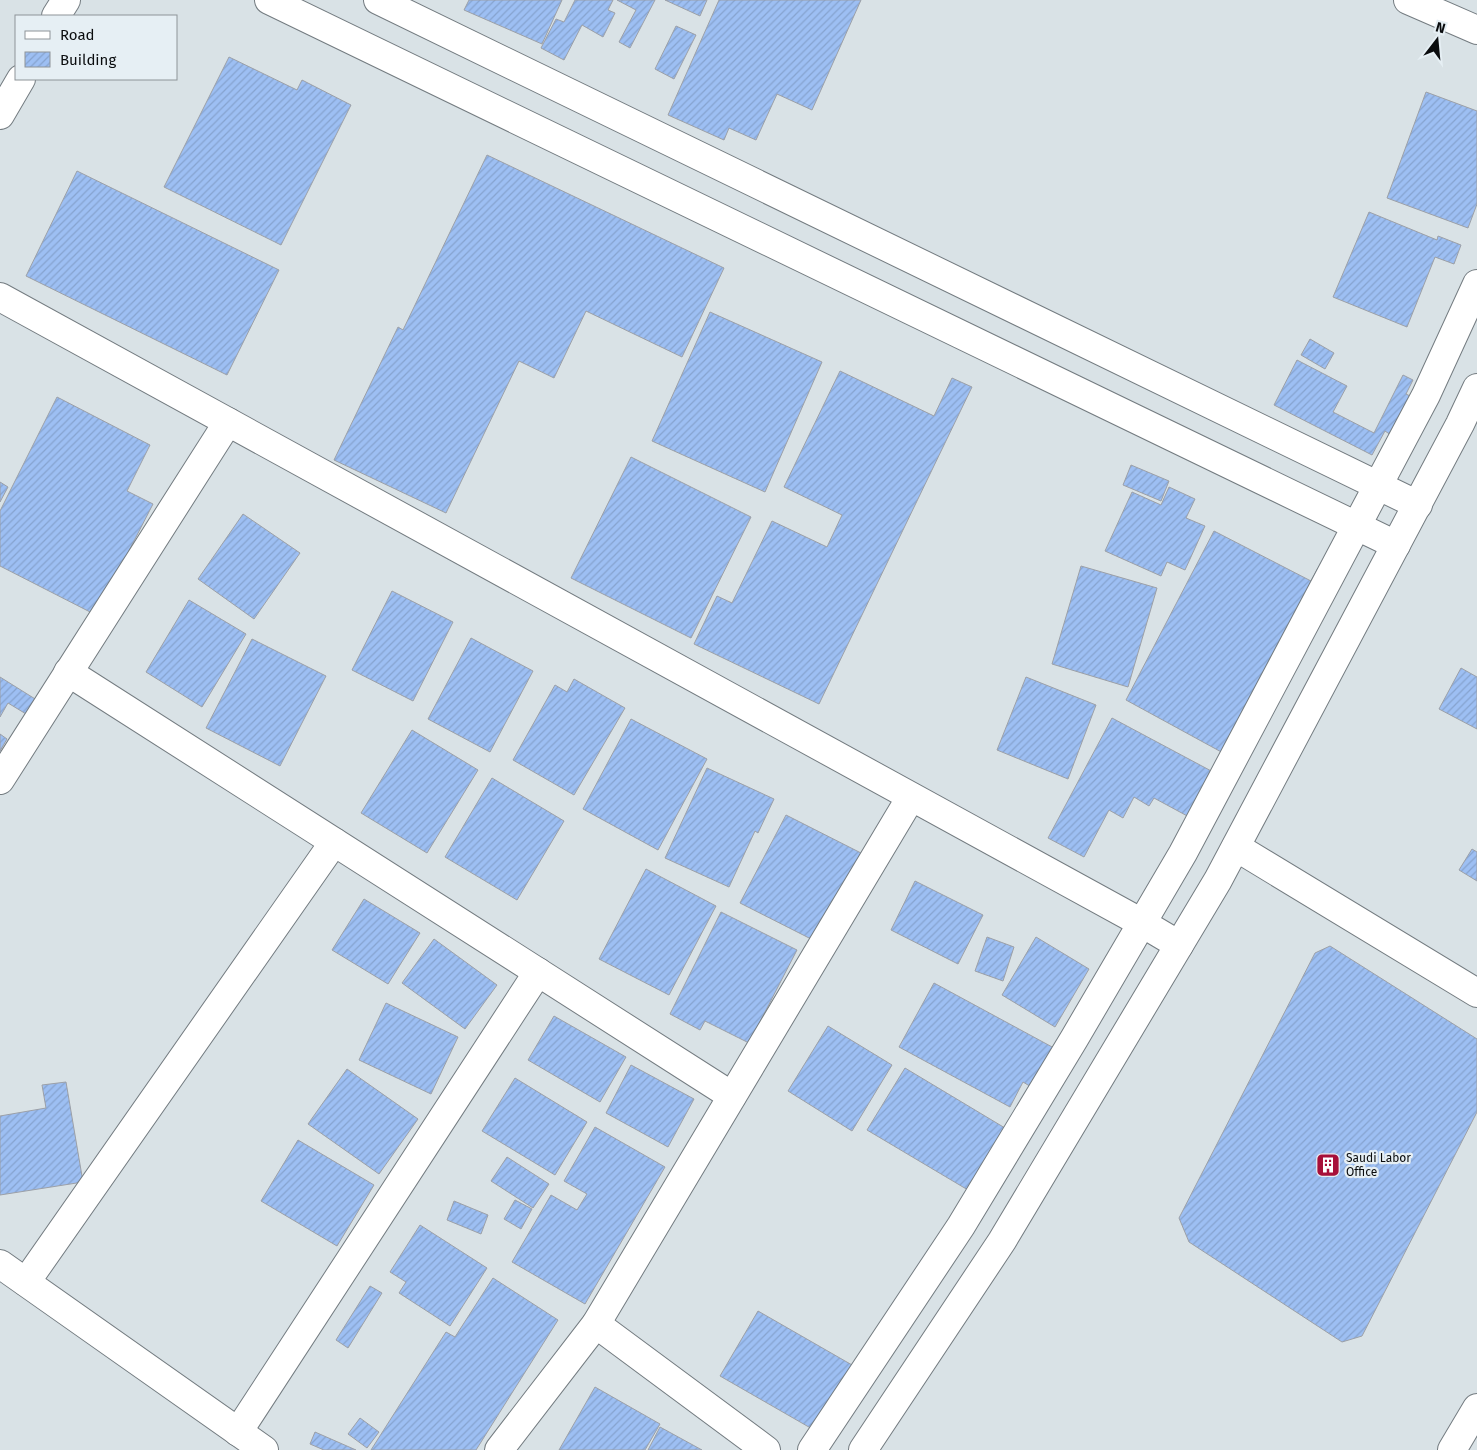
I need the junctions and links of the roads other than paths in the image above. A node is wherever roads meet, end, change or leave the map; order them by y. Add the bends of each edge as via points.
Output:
1 (66, 0) edge
2 (269, 0) edge
3 (378, 0) edge
4 (1408, 0) edge
5 (57, 15) edge
6 (1477, 30) edge
7 (20, 80) edge
8 (0, 115) edge
9 (1477, 284) edge
10 (0, 297) edge
11 (1477, 388) edge
12 (228, 422) junction
13 (1378, 485) junction
14 (1418, 505) junction
15 (1356, 525) junction
16 (1396, 545) junction
17 (68, 672) junction
18 (0, 780) edge
19 (911, 797) junction
20 (334, 842) junction
21 (1236, 847) junction
22 (1142, 924) junction
23 (1179, 945) junction
24 (538, 972) junction
25 (1477, 993) edge
26 (732, 1096) junction
27 (0, 1264) edge
28 (26, 1282) junction
29 (596, 1324) junction
30 (1477, 1408) edge
31 (238, 1432) junction
32 (264, 1450) edge
33 (499, 1450) edge
34 (766, 1450) edge
35 (812, 1450) edge
36 (863, 1450) edge
37 (1452, 1450) edge

1 - 5 street
2 - 15 street
3 - 13 street
4 - 6 street
7 - 8 street
9 - 13 street via 1426,395
10 - 12 street
11 - 14 street
12 - 17 street
12 - 19 street
13 - 14 street
13 - 15 street
14 - 16 street
15 - 16 street
15 - 22 street via 1183,853
16 - 21 street
17 - 18 street
17 - 20 street
19 - 22 street
19 - 26 street
20 - 24 street
20 - 28 street
21 - 23 street
21 - 25 street
22 - 23 street
22 - 35 street via 961,1226
23 - 36 street via 1002,1241
24 - 26 street
24 - 31 street
26 - 29 street
27 - 28 street
28 - 31 street
29 - 33 street
29 - 34 street
30 - 37 street
31 - 32 street

